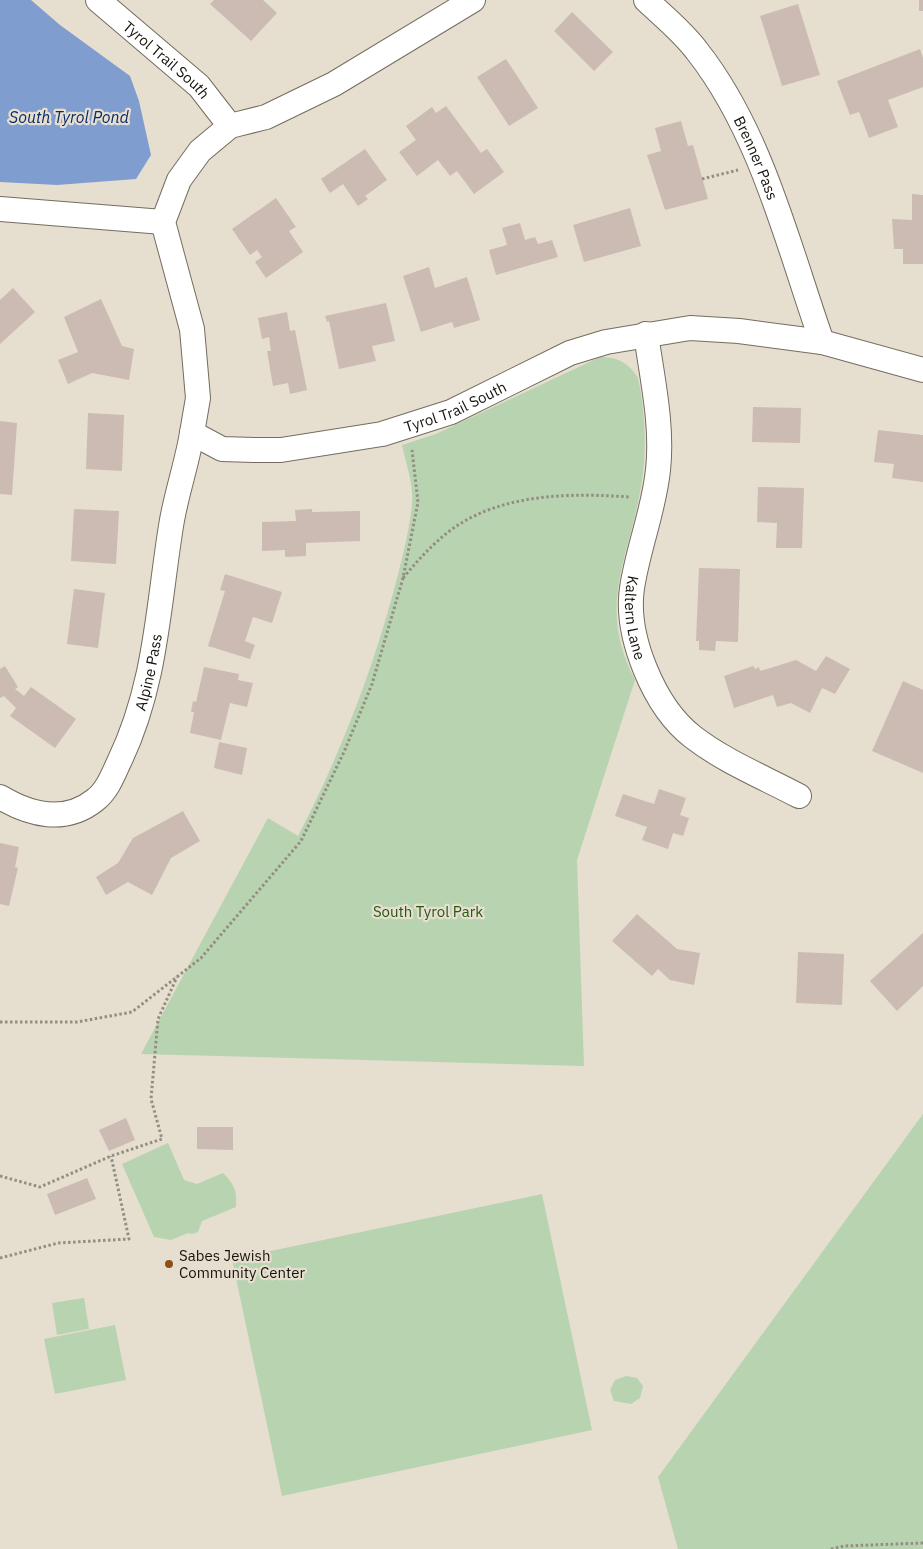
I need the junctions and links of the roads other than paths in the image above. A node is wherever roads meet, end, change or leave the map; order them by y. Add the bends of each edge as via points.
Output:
1 (98, 0) edge
2 (473, 0) edge
3 (646, 0) edge
4 (230, 126) junction
5 (0, 209) edge
6 (163, 222) junction
7 (646, 334) junction
8 (822, 342) junction
9 (923, 370) edge
10 (192, 433) junction
11 (798, 796) dead end
12 (0, 797) edge

1 - 4 street, Tyrol Trail South via 199,86
2 - 4 street via 334,84 266,116
3 - 8 street, Brenner Pass via 697,50 749,134
4 - 6 street via 200,151 180,180
5 - 6 street
6 - 10 street via 192,329 198,398
7 - 8 street, Tyrol Trail South via 690,328
7 - 10 street, Tyrol Trail South via 570,352 451,412 409,427 342,442 281,450 222,449
7 - 11 street, Kaltern Lane via 656,405 658,467 654,498 631,590 633,633 645,670 666,708 692,736 724,757
8 - 9 street, Tyrol Trail South
10 - 12 street, Alpine Pass via 172,524 152,665 141,709 111,780 96,800 59,816 30,813

